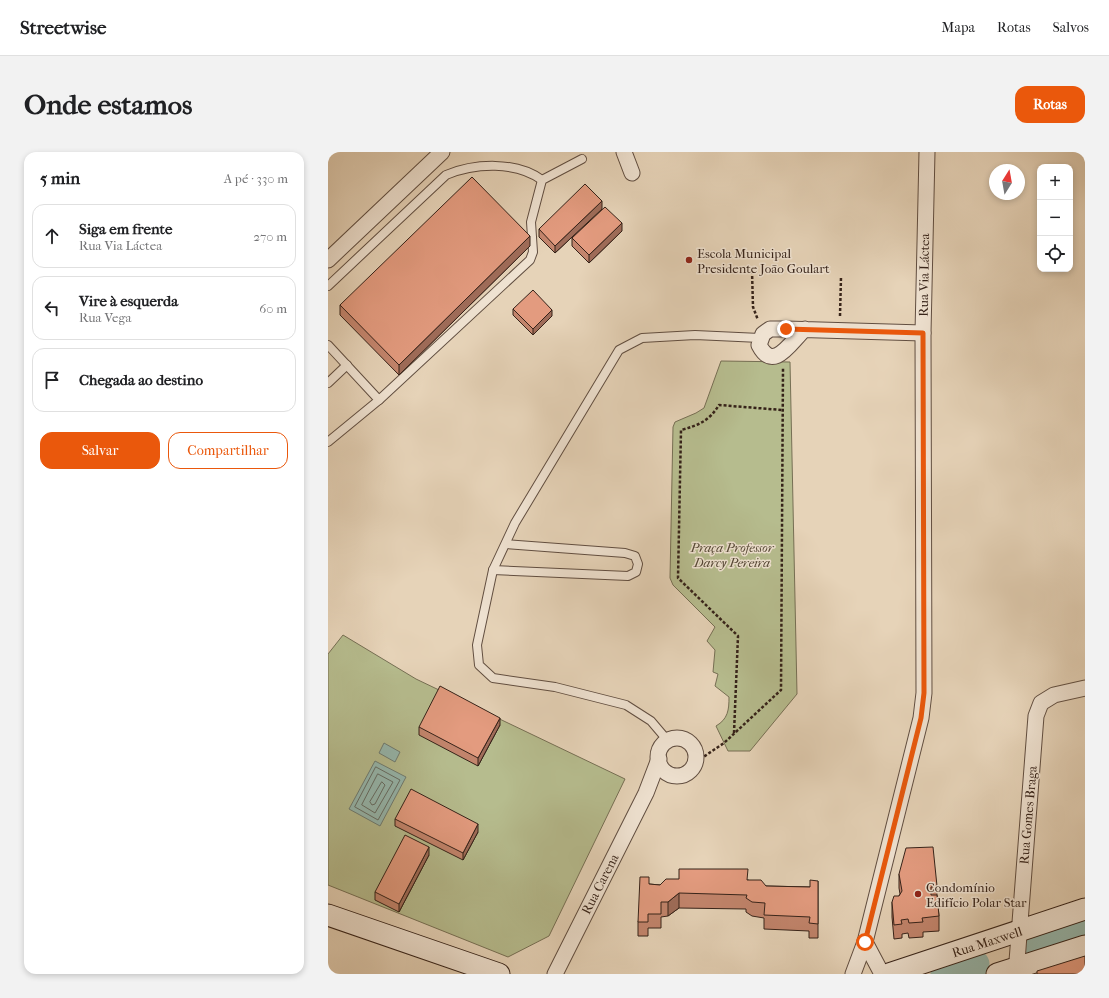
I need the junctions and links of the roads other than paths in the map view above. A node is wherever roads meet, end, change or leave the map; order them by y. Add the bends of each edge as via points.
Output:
1 (442, 152) edge
2 (624, 152) edge
3 (927, 152) edge
4 (582, 159) dead end
5 (632, 173) dead end
6 (542, 180) junction
7 (328, 260) edge
8 (328, 286) edge
9 (805, 329) junction
10 (923, 333) junction
11 (761, 336) junction
12 (328, 345) edge
13 (347, 365) junction
14 (328, 383) edge
15 (378, 400) junction
16 (328, 442) edge
17 (506, 544) junction
18 (494, 570) junction
19 (1085, 688) edge
20 (668, 741) junction
21 (658, 759) junction
22 (673, 775) junction
23 (646, 793) junction
24 (1085, 909) edge
25 (328, 915) edge
26 (1018, 931) junction
27 (865, 942) junction
28 (1085, 946) edge
29 (1009, 972) edge
30 (499, 974) edge
31 (555, 974) edge
32 (853, 974) edge
33 (882, 974) edge
34 (889, 974) edge

1 - 7 street
2 - 5 street
3 - 10 street, Rua Via Láctea
4 - 6 lane
6 - 8 lane via 533,173 504,166 463,168 446,174
6 - 15 lane via 531,222 533,252 530,260
9 - 10 street
9 - 11 street via 770,329
9 - 11 street via 783,354 778,356 769,356 763,352 760,345
10 - 27 street, Rua Via Láctea via 924,693 921,718
11 - 17 lane via 696,335 642,338 619,350 515,523
12 - 13 lane
13 - 14 lane
13 - 15 lane
15 - 16 lane
17 - 18 lane
17 - 18 lane via 625,553 635,556 638,564 636,572 628,576
18 - 20 lane via 477,645 479,665 493,678 555,687 626,705 651,721
19 - 26 street, Rua Gomes Braga via 1054,695 1041,703 1036,716
20 - 21 street via 662,745
20 - 22 street via 682,738 689,742 696,754 696,762 687,773
21 - 22 street via 666,772
21 - 23 street, Rua Carena
22 - 23 street, Rua Carena
23 - 31 street, Rua Carena
24 - 26 main road, Rua Maxwell
25 - 30 main road
26 - 29 street, Rua Gomes Braga
26 - 34 main road, Rua Maxwell
27 - 32 street, Rua Via Láctea
27 - 33 street
28 - 29 main road

